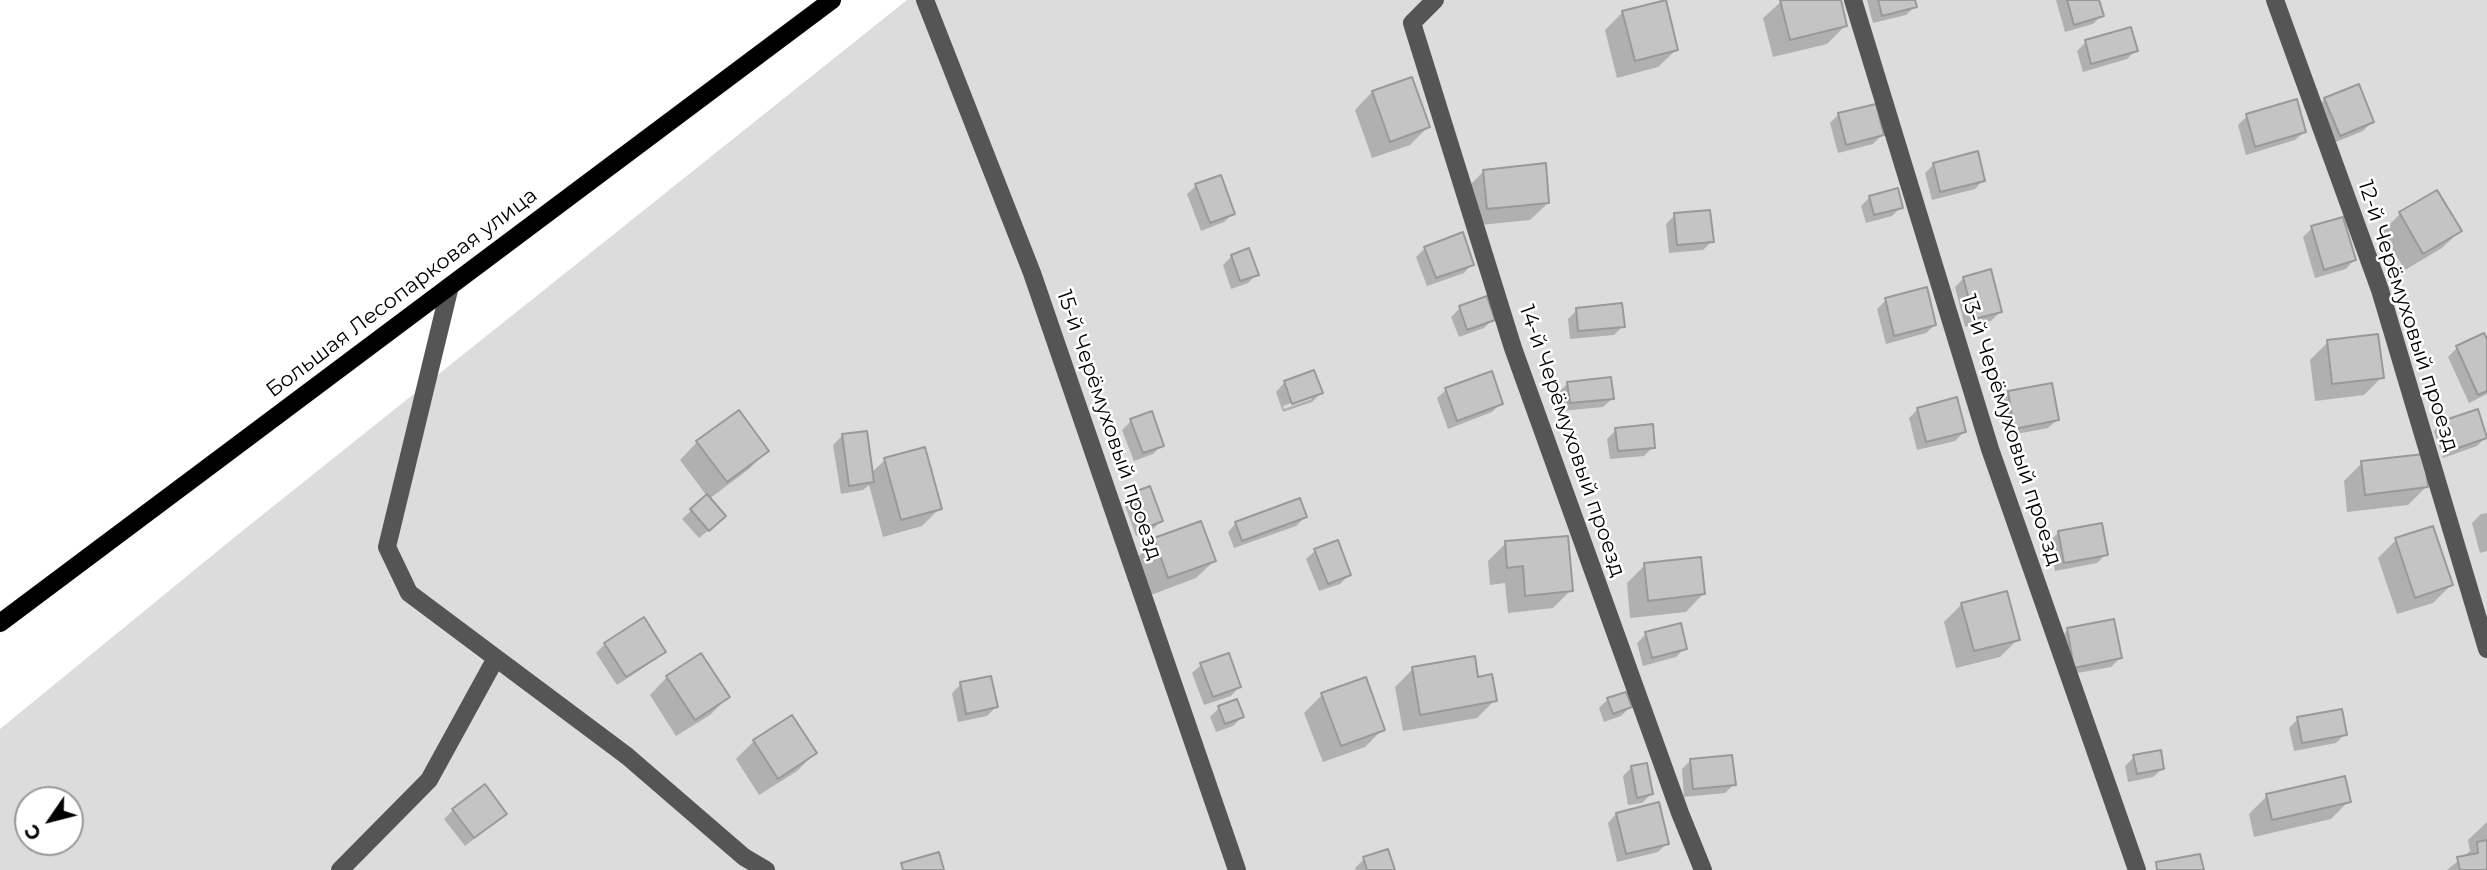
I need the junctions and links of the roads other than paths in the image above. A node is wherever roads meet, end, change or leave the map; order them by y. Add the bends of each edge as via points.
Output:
1 (832, 0) edge
2 (925, 0) edge
3 (1435, 0) edge
4 (1853, 0) edge
5 (2275, 0) edge
6 (450, 286) junction
7 (0, 623) edge
8 (2487, 649) edge
9 (496, 658) junction
10 (744, 863) edge
11 (340, 870) edge
12 (766, 870) edge
13 (1237, 870) edge
14 (1703, 870) edge
15 (2137, 870) edge

1 - 6 main road, Большая Лесопарковая улица
2 - 13 lane, 15-й Черёмуховый проезд via 1032,274
3 - 14 lane, 14-й Черёмуховый проезд via 1412,23 1513,348
4 - 15 lane, 13-й Черёмуховый проезд via 1990,449
5 - 8 lane, 12-й Черёмуховый проезд via 2380,290
6 - 7 main road, Большая Лесопарковая улица
6 - 9 lane via 387,547 409,593
9 - 10 lane via 627,756
9 - 11 lane via 429,779
10 - 12 lane

